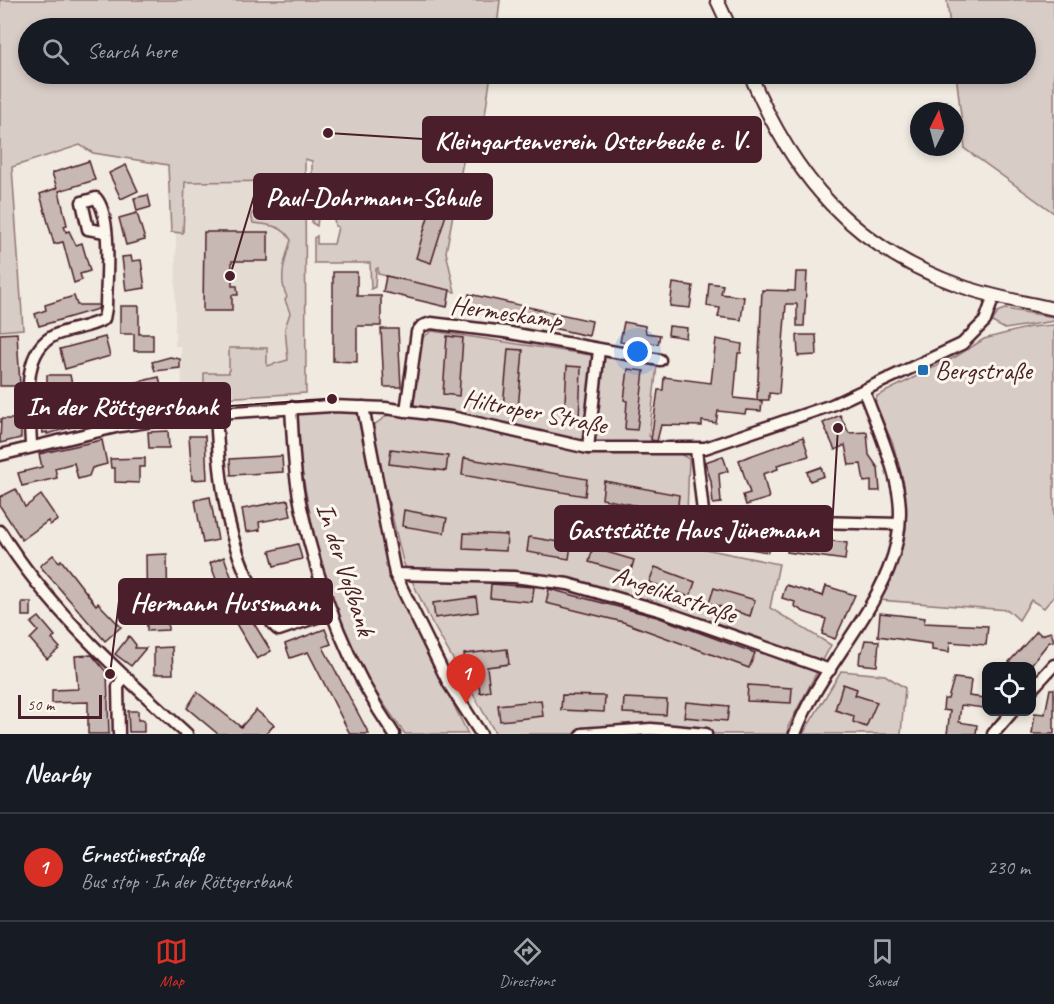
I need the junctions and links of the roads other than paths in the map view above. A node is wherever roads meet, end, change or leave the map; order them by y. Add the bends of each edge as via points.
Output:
1 (717, 0) edge
2 (725, 18) edge
3 (755, 84) edge
4 (105, 232) dead end
5 (994, 296) junction
6 (1054, 309) edge
7 (599, 350) junction
8 (660, 360) dead end
9 (864, 391) junction
10 (291, 407) junction
11 (363, 407) junction
12 (406, 411) junction
13 (216, 412) junction
14 (31, 447) junction
15 (588, 448) junction
16 (696, 449) junction
17 (0, 455) edge
18 (899, 524) junction
19 (0, 531) edge
20 (395, 574) junction
21 (332, 612) junction
22 (1054, 665) edge
23 (830, 670) junction
24 (124, 676) junction
25 (1036, 685) edge
26 (1008, 716) edge
27 (119, 734) edge
28 (187, 734) edge
29 (394, 734) edge
30 (481, 734) edge
31 (582, 734) edge
32 (706, 734) edge
33 (795, 734) edge
34 (993, 734) edge

1 - 2 street
3 - 5 street via 802,172 842,217 904,262
4 - 14 street via 104,319 45,341 33,358
5 - 6 street
5 - 9 street, Hiltroper Straße via 985,321 970,339
7 - 8 street, Hermeskamp
7 - 12 street, Hermeskamp via 505,332 422,326 417,332
7 - 15 street
9 - 16 street, Hiltroper Straße via 757,432
9 - 18 street via 897,483
10 - 11 street, Hiltroper Straße
10 - 13 street, Hiltroper Straße
10 - 21 street, In der Voßbank via 301,506
11 - 12 street, Hiltroper Straße
11 - 20 street
12 - 15 street, Hiltroper Straße via 462,419
13 - 14 street, Hiltroper Straße via 120,426
13 - 21 street via 225,509 248,582 279,630
14 - 17 street, Hiltroper Straße
15 - 16 street, Hiltroper Straße
16 - 18 street via 706,516
18 - 23 street via 883,578
19 - 24 street via 75,627
20 - 23 street, Angelikastraße via 494,576 568,584 662,611
20 - 30 street via 449,684
21 - 29 street, In der Voßbank via 358,674
22 - 25 street
23 - 33 street
24 - 27 street via 118,687
24 - 28 street
26 - 34 street
31 - 32 street via 642,729

